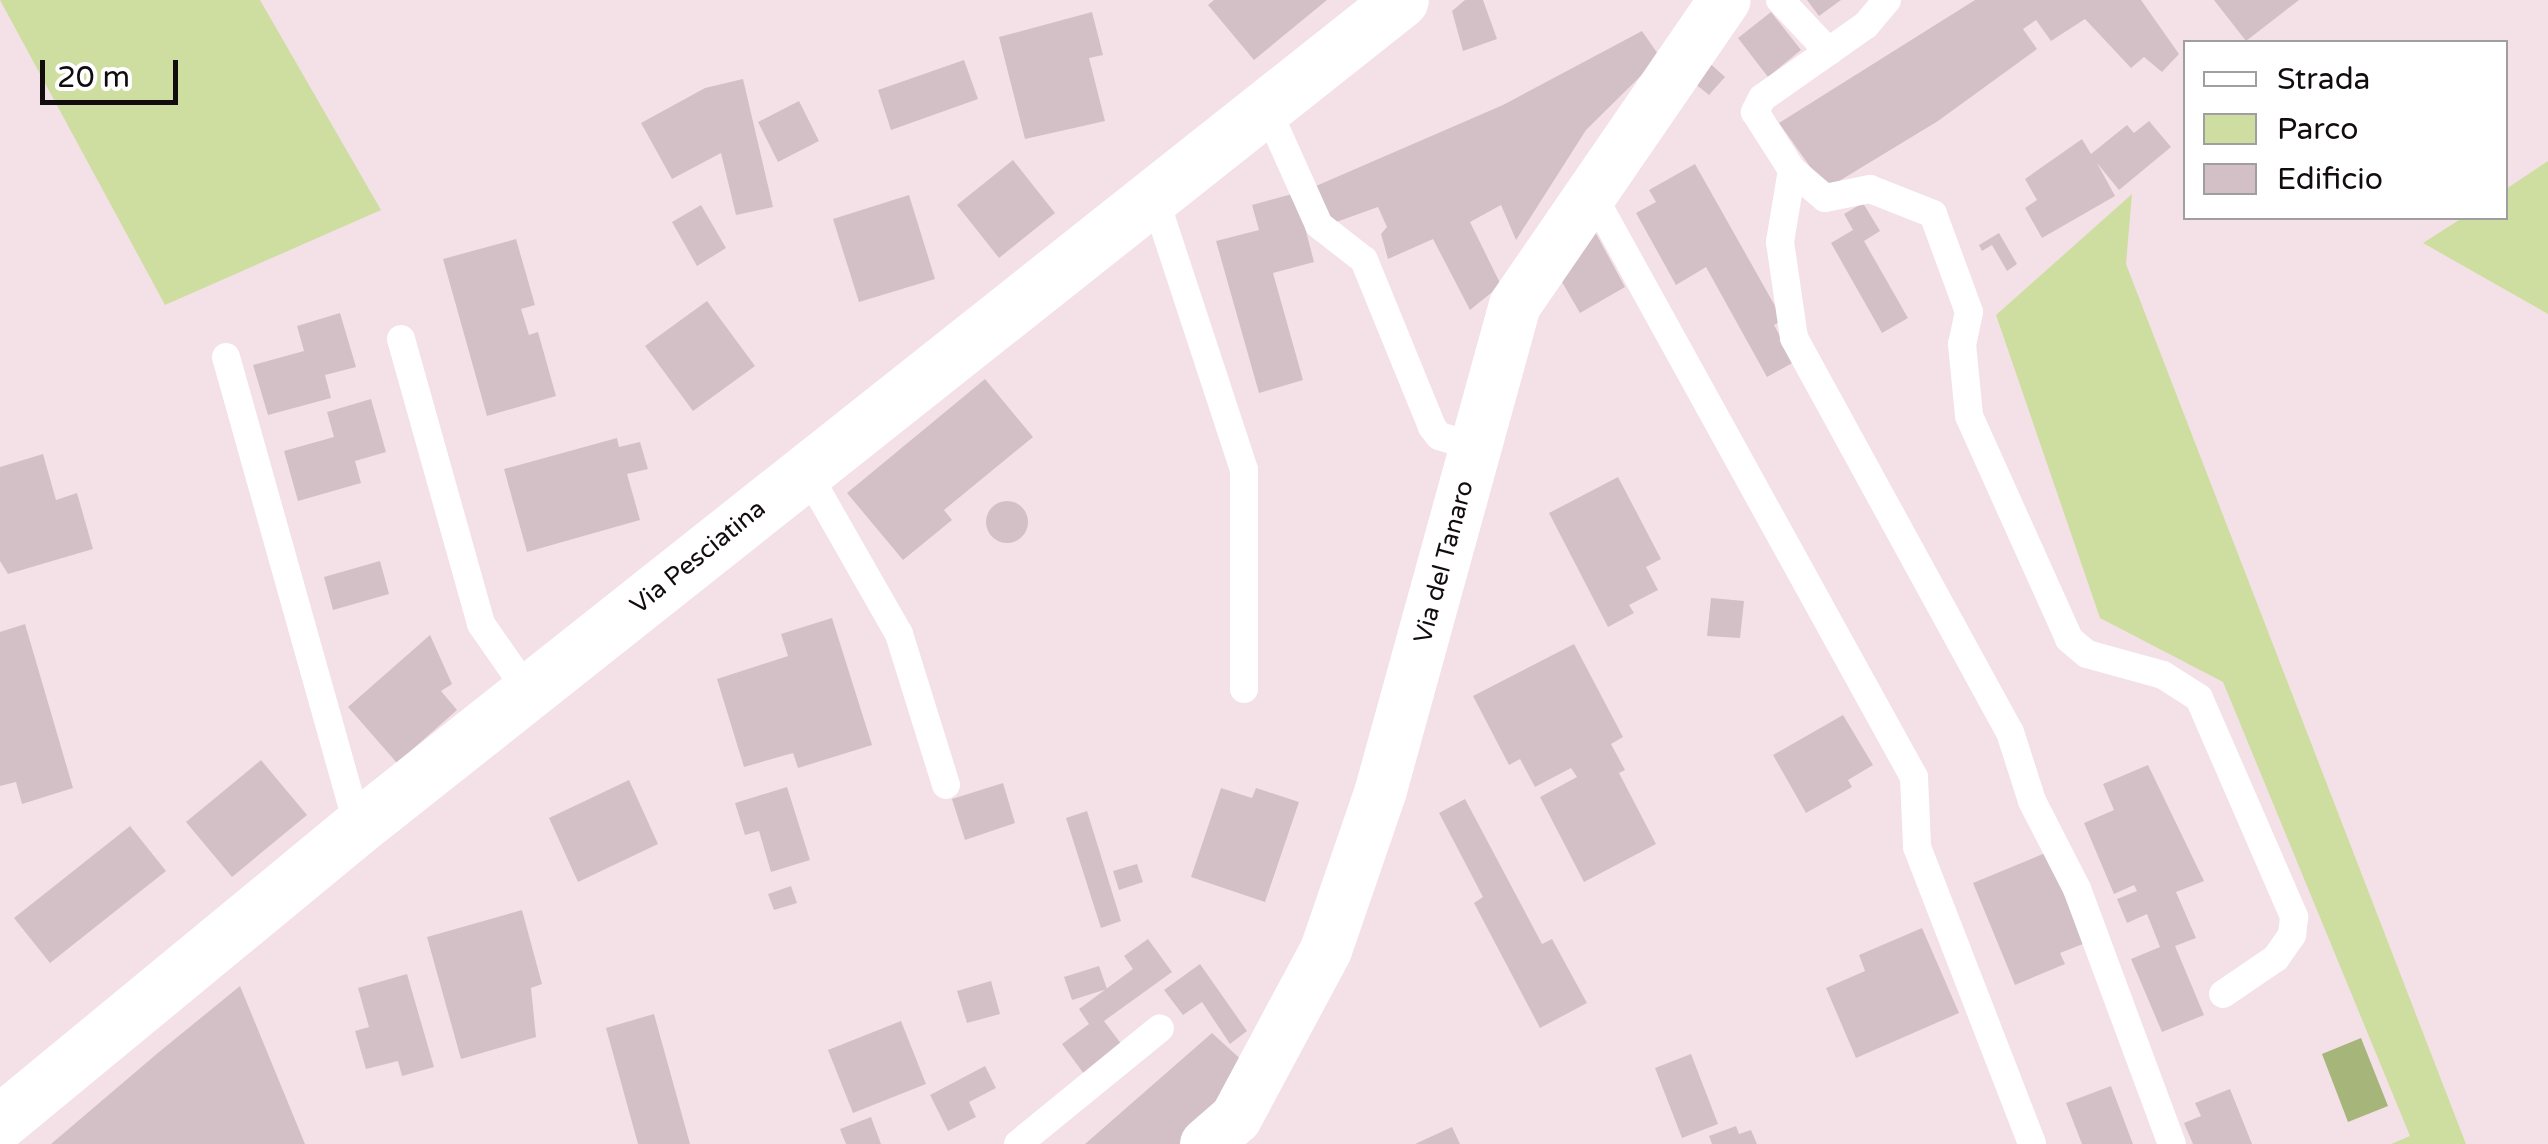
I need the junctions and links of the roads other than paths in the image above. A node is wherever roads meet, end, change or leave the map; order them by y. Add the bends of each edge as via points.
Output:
1 (1401, 0) edge
2 (1725, 0) edge
3 (1780, 0) edge
4 (1887, 0) edge
5 (1829, 52) junction
6 (1266, 107) junction
7 (1792, 170) junction
8 (1592, 194) junction
9 (1154, 196) junction
10 (400, 339) dead end
11 (226, 357) dead end
12 (1476, 448) junction
13 (806, 471) junction
14 (1244, 690) dead end
15 (529, 693) junction
16 (946, 786) dead end
17 (358, 828) junction
18 (2223, 994) dead end
19 (1160, 1028) dead end
20 (0, 1122) edge
21 (1018, 1144) edge
22 (1206, 1144) edge
23 (2032, 1144) edge
24 (2172, 1144) edge

1 - 6 main road, Via Pesciatina
2 - 8 street, Via del Tanaro
3 - 5 lane
4 - 5 lane
5 - 7 lane via 1762,98 1755,112
6 - 9 main road, Via Pesciatina
6 - 12 lane via 1319,225 1364,260 1432,426 1439,436
7 - 18 lane via 1824,198 1870,189 1933,214 1969,312 1962,344 1969,416 2069,639 2087,654 2163,675 2199,698 2294,917 2292,935 2276,958
7 - 24 lane via 1780,242 1794,338 2010,732
8 - 12 street, Via del Tanaro via 1515,305
8 - 23 lane via 1914,777 1917,847
9 - 13 main road, Via Pesciatina
9 - 14 lane via 1244,470
10 - 15 lane via 481,624
11 - 17 lane
12 - 22 street, Via del Tanaro via 1382,790 1326,950 1236,1118
13 - 15 main road, Via Pesciatina
13 - 16 lane via 892,620
15 - 17 main road, Via Pesciatina
17 - 20 main road, Via Pesciatina
19 - 21 lane

